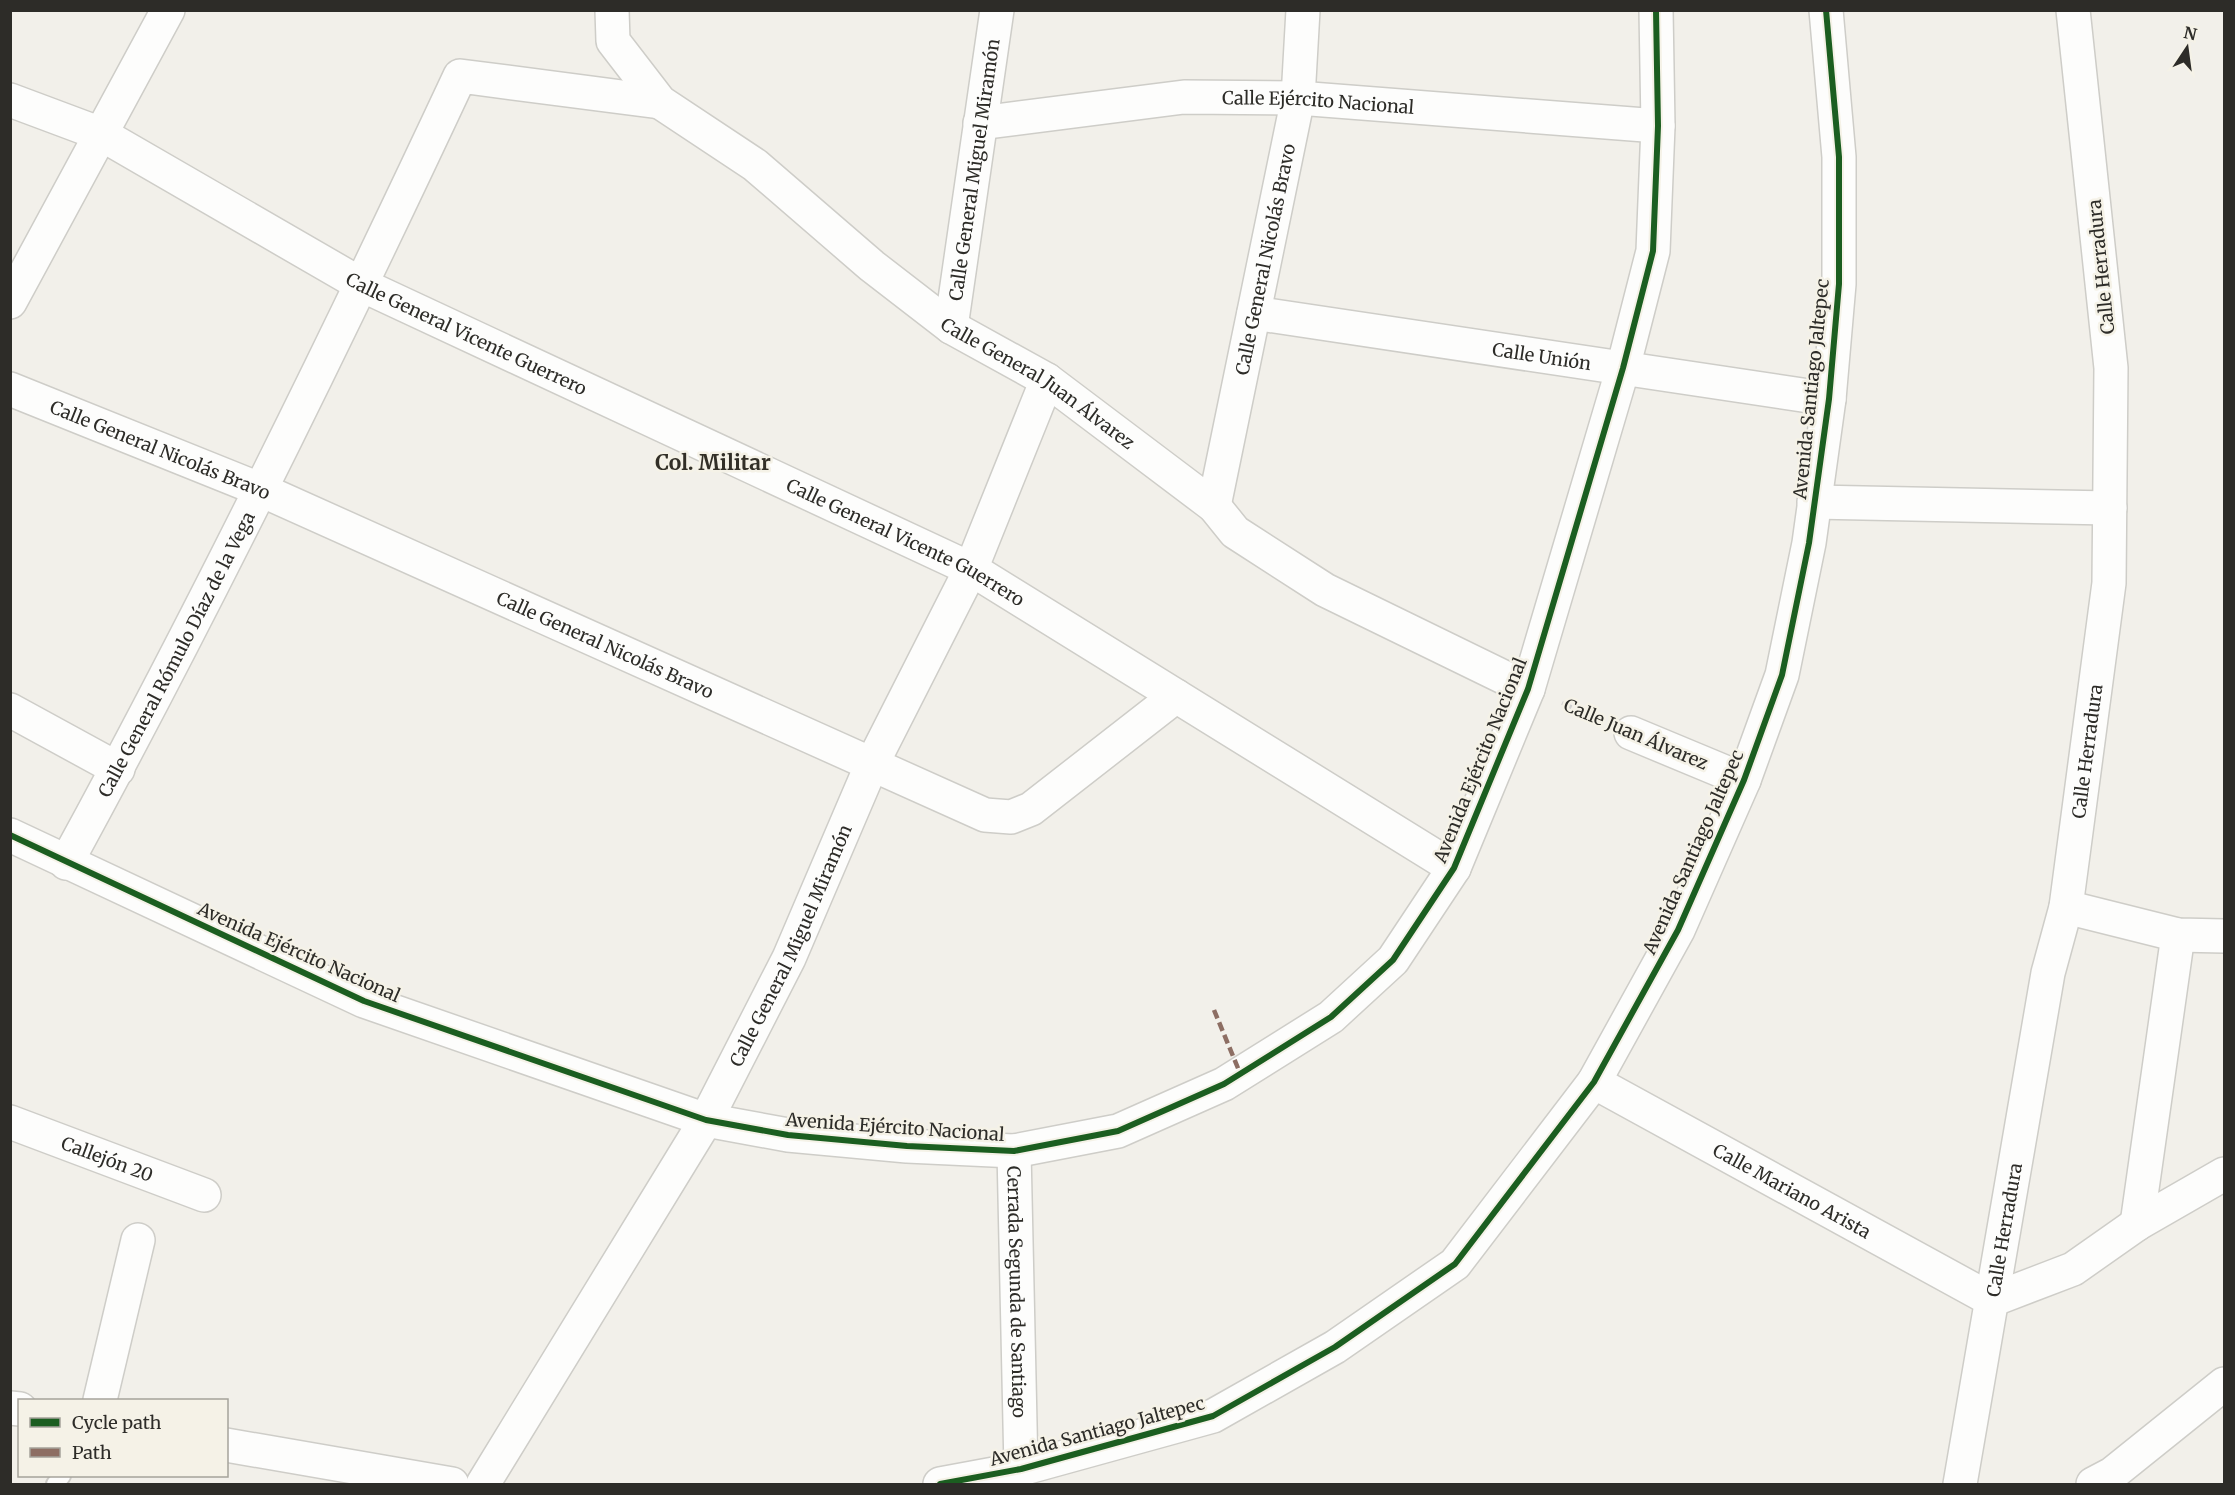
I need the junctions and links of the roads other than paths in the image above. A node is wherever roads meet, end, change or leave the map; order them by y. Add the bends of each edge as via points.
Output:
1 (168, 10) edge
2 (612, 10) edge
3 (997, 10) edge
4 (1303, 10) edge
5 (1656, 10) edge
6 (1826, 10) edge
7 (2073, 10) edge
8 (1298, 98) junction
9 (10, 100) edge
10 (660, 102) junction
11 (980, 123) junction
12 (1658, 126) junction
13 (101, 134) junction
14 (362, 285) junction
15 (10, 302) edge
16 (1254, 313) junction
17 (951, 327) junction
18 (1623, 368) junction
19 (1047, 380) junction
20 (10, 389) edge
21 (1829, 399) junction
22 (259, 489) junction
23 (1815, 502) junction
24 (1214, 506) junction
25 (2110, 508) junction
26 (971, 569) junction
27 (1528, 688) junction
28 (1176, 696) junction
29 (10, 710) edge
30 (1631, 733) road end
31 (872, 764) junction
32 (118, 769) junction
33 (1744, 780) junction
34 (11, 837) edge
35 (66, 863) junction
36 (1455, 868) junction
37 (2066, 907) junction
38 (2178, 935) junction
39 (2224, 936) edge
40 (1594, 1082) junction
41 (705, 1120) junction
42 (10, 1122) edge
43 (1014, 1150) junction
44 (2224, 1174) edge
45 (204, 1195) dead end
46 (2137, 1224) junction
47 (138, 1240) dead end
48 (1992, 1300) junction
49 (2224, 1383) edge
50 (100, 1399) edge
51 (228, 1445) edge
52 (1021, 1469) junction
53 (452, 1485) edge
54 (483, 1485) edge
55 (940, 1485) edge
56 (1960, 1485) edge
57 (2093, 1485) edge

1 - 13 street
2 - 10 street, Calle General Juan Álvarez via 613,41
3 - 11 street, Calle General Miguel Miramón
4 - 8 street, Calle General Nicolás Bravo
5 - 12 street, Avenida Ejército Nacional
6 - 21 street, Avenida Santiago Jaltepec via 1839,157 1839,284
7 - 25 street, Calle Herradura via 2111,368
8 - 11 street, Calle Ejército Nacional via 1184,97
8 - 12 street, Calle Ejército Nacional
8 - 16 street, Calle General Nicolás Bravo
9 - 13 street, Calle General Vicente Guerrero
10 - 14 street, Calle General Rómulo Díaz de la Vega via 460,76
10 - 17 street, Calle General Juan Álvarez via 755,165 872,266
11 - 17 street, Calle General Miguel Miramón
12 - 18 street, Avenida Ejército Nacional via 1653,251
13 - 14 street, Calle General Vicente Guerrero
13 - 15 street
14 - 22 street, Calle General Rómulo Díaz de la Vega
14 - 26 street, Calle General Vicente Guerrero
16 - 18 street, Calle Unión
16 - 24 street, Calle General Nicolás Bravo
17 - 19 street, Calle General Juan Álvarez
18 - 21 street, Calle Unión
18 - 27 street, Avenida Ejército Nacional
19 - 24 street, Calle General Juan Álvarez
19 - 26 street, Calle General Miguel Miramón
20 - 22 street, Calle General Nicolás Bravo
21 - 23 street, Avenida Santiago Jaltepec
22 - 31 street, Calle General Nicolás Bravo
22 - 32 street, Calle General Rómulo Díaz de la Vega
23 - 25 street
23 - 33 street, Avenida Santiago Jaltepec via 1782,675
24 - 27 street, Calle General Juan Álvarez via 1235,532 1325,590
25 - 37 street, Calle Herradura via 2109,584
26 - 28 street, Calle General Vicente Guerrero
26 - 31 street, Calle General Miguel Miramón
27 - 36 street, Avenida Ejército Nacional
28 - 31 street, Calle General Nicolás Bravo via 1031,809 1011,817 985,815
28 - 36 street, Calle General Vicente Guerrero
29 - 32 street
30 - 33 street, Calle Juan Álvarez
31 - 41 street, Calle General Miguel Miramón via 789,958
32 - 35 street, Calle General Rómulo Díaz de la Vega
33 - 40 street, Avenida Santiago Jaltepec via 1678,930
34 - 35 street, Avenida Ejército Nacional
35 - 41 street, Avenida Ejército Nacional via 364,1001
36 - 43 street, Avenida Ejército Nacional via 1393,960 1332,1017 1224,1084 1118,1131
37 - 38 street
37 - 48 street, Calle Herradura via 2048,973
38 - 39 street
38 - 46 street
40 - 48 street, Calle Mariano Arista
40 - 52 street, Avenida Santiago Jaltepec via 1455,1264 1335,1347 1213,1416
41 - 43 street, Avenida Ejército Nacional via 788,1135 907,1146
41 - 54 street, Calle General Miguel Miramón
42 - 45 street, Callejón 20
43 - 52 street, Cerrada Segunda de Santiago
44 - 46 street
46 - 48 street via 2073,1269
47 - 50 street
48 - 56 street, Calle Herradura
49 - 57 street
51 - 53 street
52 - 55 street, Avenida Santiago Jaltepec

